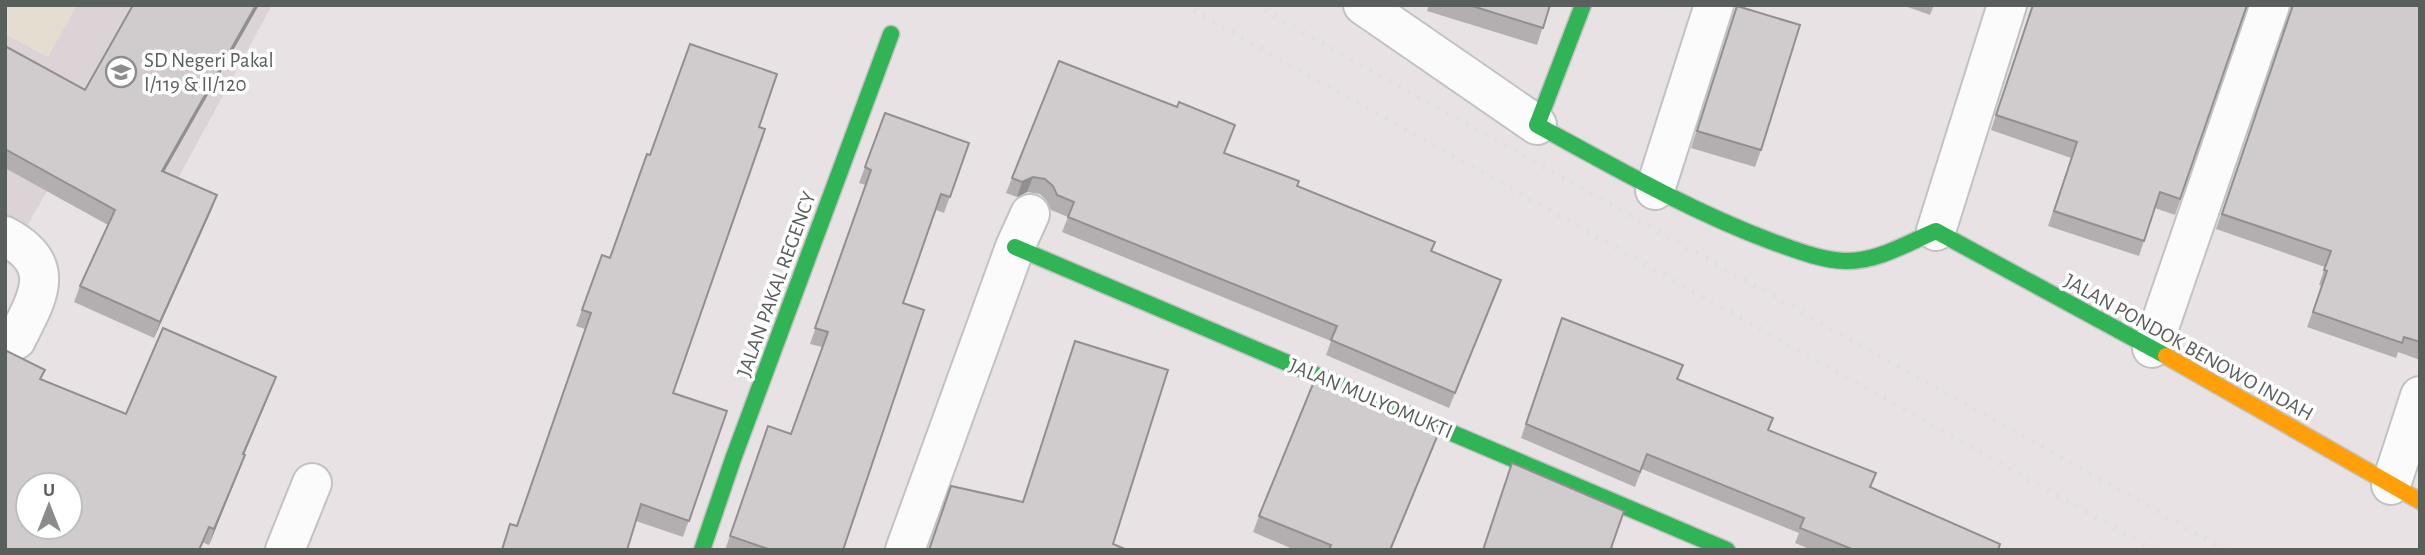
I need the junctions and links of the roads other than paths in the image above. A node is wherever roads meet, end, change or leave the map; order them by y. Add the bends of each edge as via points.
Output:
1 (1363, 5) edge
2 (1583, 5) edge
3 (1714, 5) edge
4 (2007, 5) edge
5 (2270, 5) edge
6 (891, 34) dead end
7 (1537, 125) junction
8 (1655, 190) junction
9 (1022, 231) joint
10 (1936, 231) junction
11 (5, 236) edge
12 (16, 340) dead end
13 (2152, 348) junction
14 (2420, 396) edge
15 (312, 483) dead end
16 (2406, 493) edge
17 (285, 550) edge
18 (702, 550) edge
19 (905, 550) edge
20 (1727, 550) edge

1 - 7 street
2 - 7 street
3 - 8 street
4 - 10 street
5 - 13 street
6 - 18 street, JALAN PAKAL REGENCY
7 - 8 street
8 - 10 street via 1815,257 1871,259
9 - 19 street, JALAN MULYOMUKTI
9 - 20 street, JALAN MULYOMUKTI
10 - 13 street, JALAN PONDOK BENOWO INDAH
11 - 12 street via 19,243 40,273 39,293
13 - 16 street, JALAN PONDOK BENOWO INDAH
14 - 16 street
15 - 17 street

